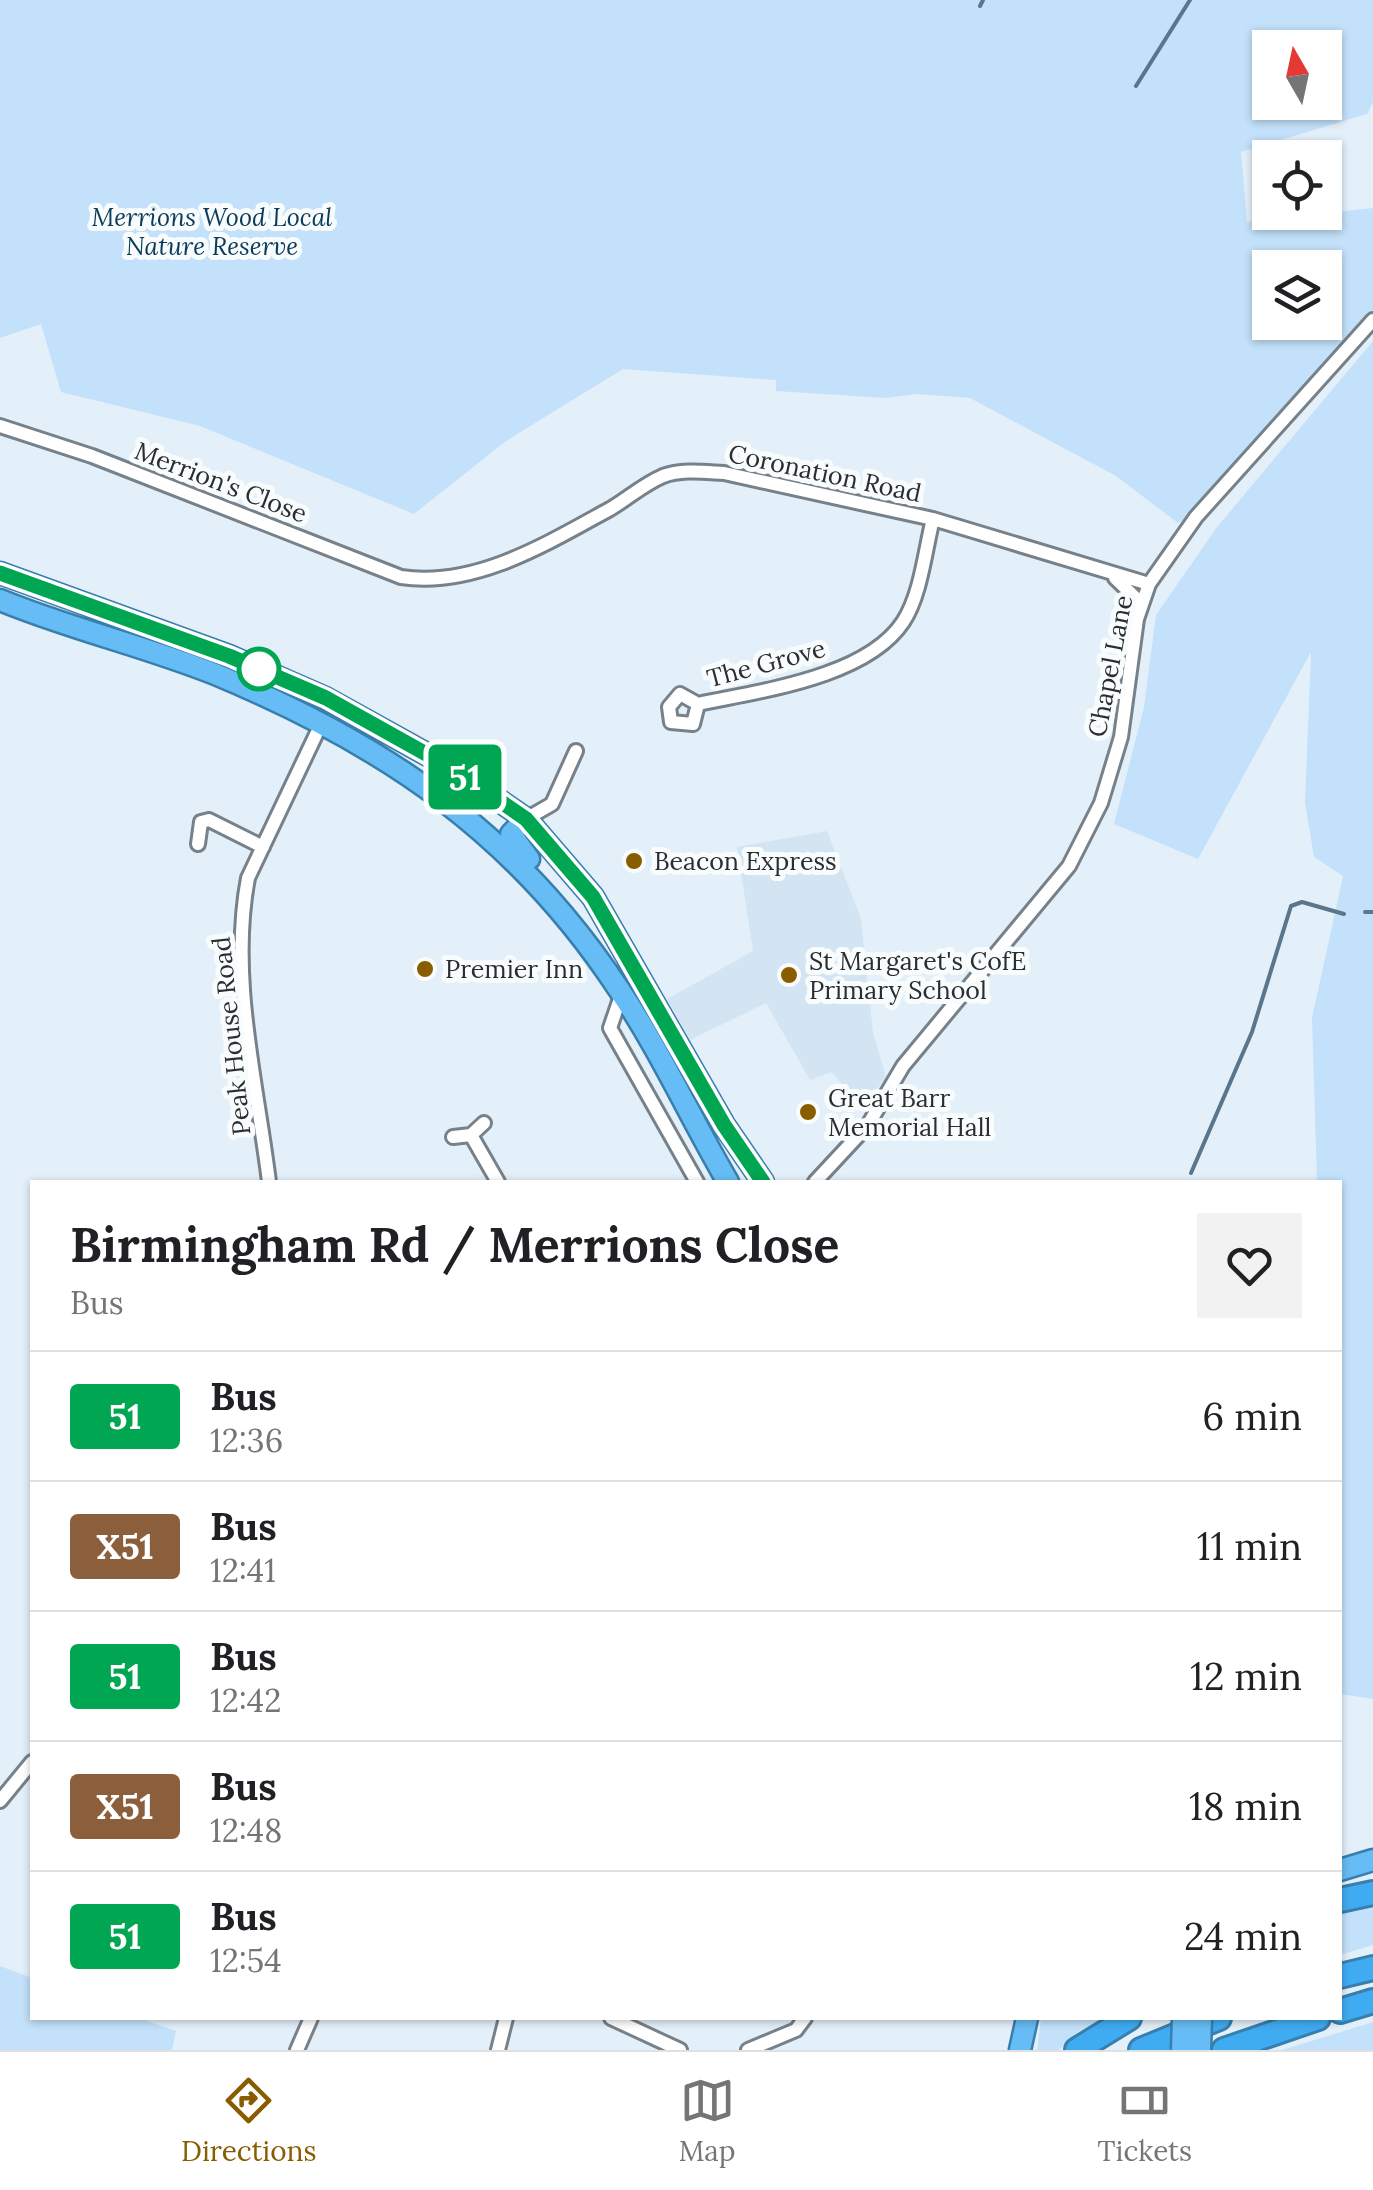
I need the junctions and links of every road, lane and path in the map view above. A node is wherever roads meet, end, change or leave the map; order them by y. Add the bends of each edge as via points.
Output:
1 (1373, 320) edge
2 (0, 426) edge
3 (933, 519) junction
4 (0, 573) edge
5 (1113, 575) junction
6 (425, 581) joint
7 (1149, 584) junction
8 (0, 600) edge
9 (1142, 604) junction
10 (698, 704) dead end
11 (322, 722) junction
12 (576, 751) dead end
13 (526, 819) junction
14 (542, 836) junction
15 (198, 844) dead end
16 (263, 847) junction
17 (553, 899) junction
18 (576, 928) junction
19 (622, 993) junction
20 (484, 1123) dead end
21 (470, 1135) junction
22 (453, 1137) dead end
23 (270, 1180) edge
24 (497, 1180) edge
25 (696, 1180) edge
26 (727, 1180) edge
27 (762, 1180) edge
28 (816, 1180) edge
29 (30, 1764) edge
30 (0, 1801) edge
31 (1373, 1860) edge
32 (1342, 1868) edge
33 (1373, 1893) edge
34 (1342, 1900) edge
35 (1373, 1968) edge
36 (1342, 1976) edge
37 (1373, 2001) edge
38 (1342, 2010) edge
39 (309, 2020) edge
40 (506, 2020) edge
41 (615, 2020) edge
42 (804, 2020) edge
43 (1026, 2020) edge
44 (1126, 2020) edge
45 (1184, 2020) edge
46 (1202, 2020) edge
47 (1214, 2020) edge
48 (1312, 2020) edge
49 (297, 2050) edge
50 (498, 2050) edge
51 (680, 2050) edge
52 (748, 2050) edge
53 (1020, 2050) edge
54 (1077, 2050) edge
55 (1142, 2050) edge
56 (1182, 2050) edge
57 (1200, 2050) edge
58 (1224, 2050) edge

1 - 7 street, Chapel Lane via 1196,517
2 - 6 street, Merrion's Close
3 - 5 street, Coronation Road
3 - 6 street, Coronation Road via 692,471 662,476 501,563
3 - 10 street, The Grove via 902,623 865,655 817,677
4 - 13 highway via 326,698 455,770
5 - 7 street, Coronation Road
5 - 9 street, Coronation Road
7 - 9 street, Chapel Lane
8 - 11 highway via 212,673
9 - 28 street, Chapel Lane via 1121,737 1100,803 1069,866 902,1066 868,1125
11 - 16 street, Peak House Road
11 - 17 highway via 436,792
12 - 13 street via 552,804
13 - 14 highway
13 - 17 highway via 511,834
14 - 18 highway via 581,907
14 - 27 highway via 593,897
15 - 16 street via 201,822 209,820
16 - 23 street, Peak House Road via 248,878 240,936
17 - 18 highway
18 - 19 highway
19 - 25 street via 610,1028
19 - 26 highway
20 - 21 street
21 - 22 street
21 - 24 street
29 - 30 street
31 - 32 highway
33 - 34 highway
35 - 36 highway
37 - 38 highway
39 - 49 street
40 - 50 street
41 - 51 street
42 - 52 street
43 - 53 highway
44 - 54 highway
45 - 56 highway, bridge
46 - 57 highway, bridge
47 - 55 highway
48 - 58 highway

